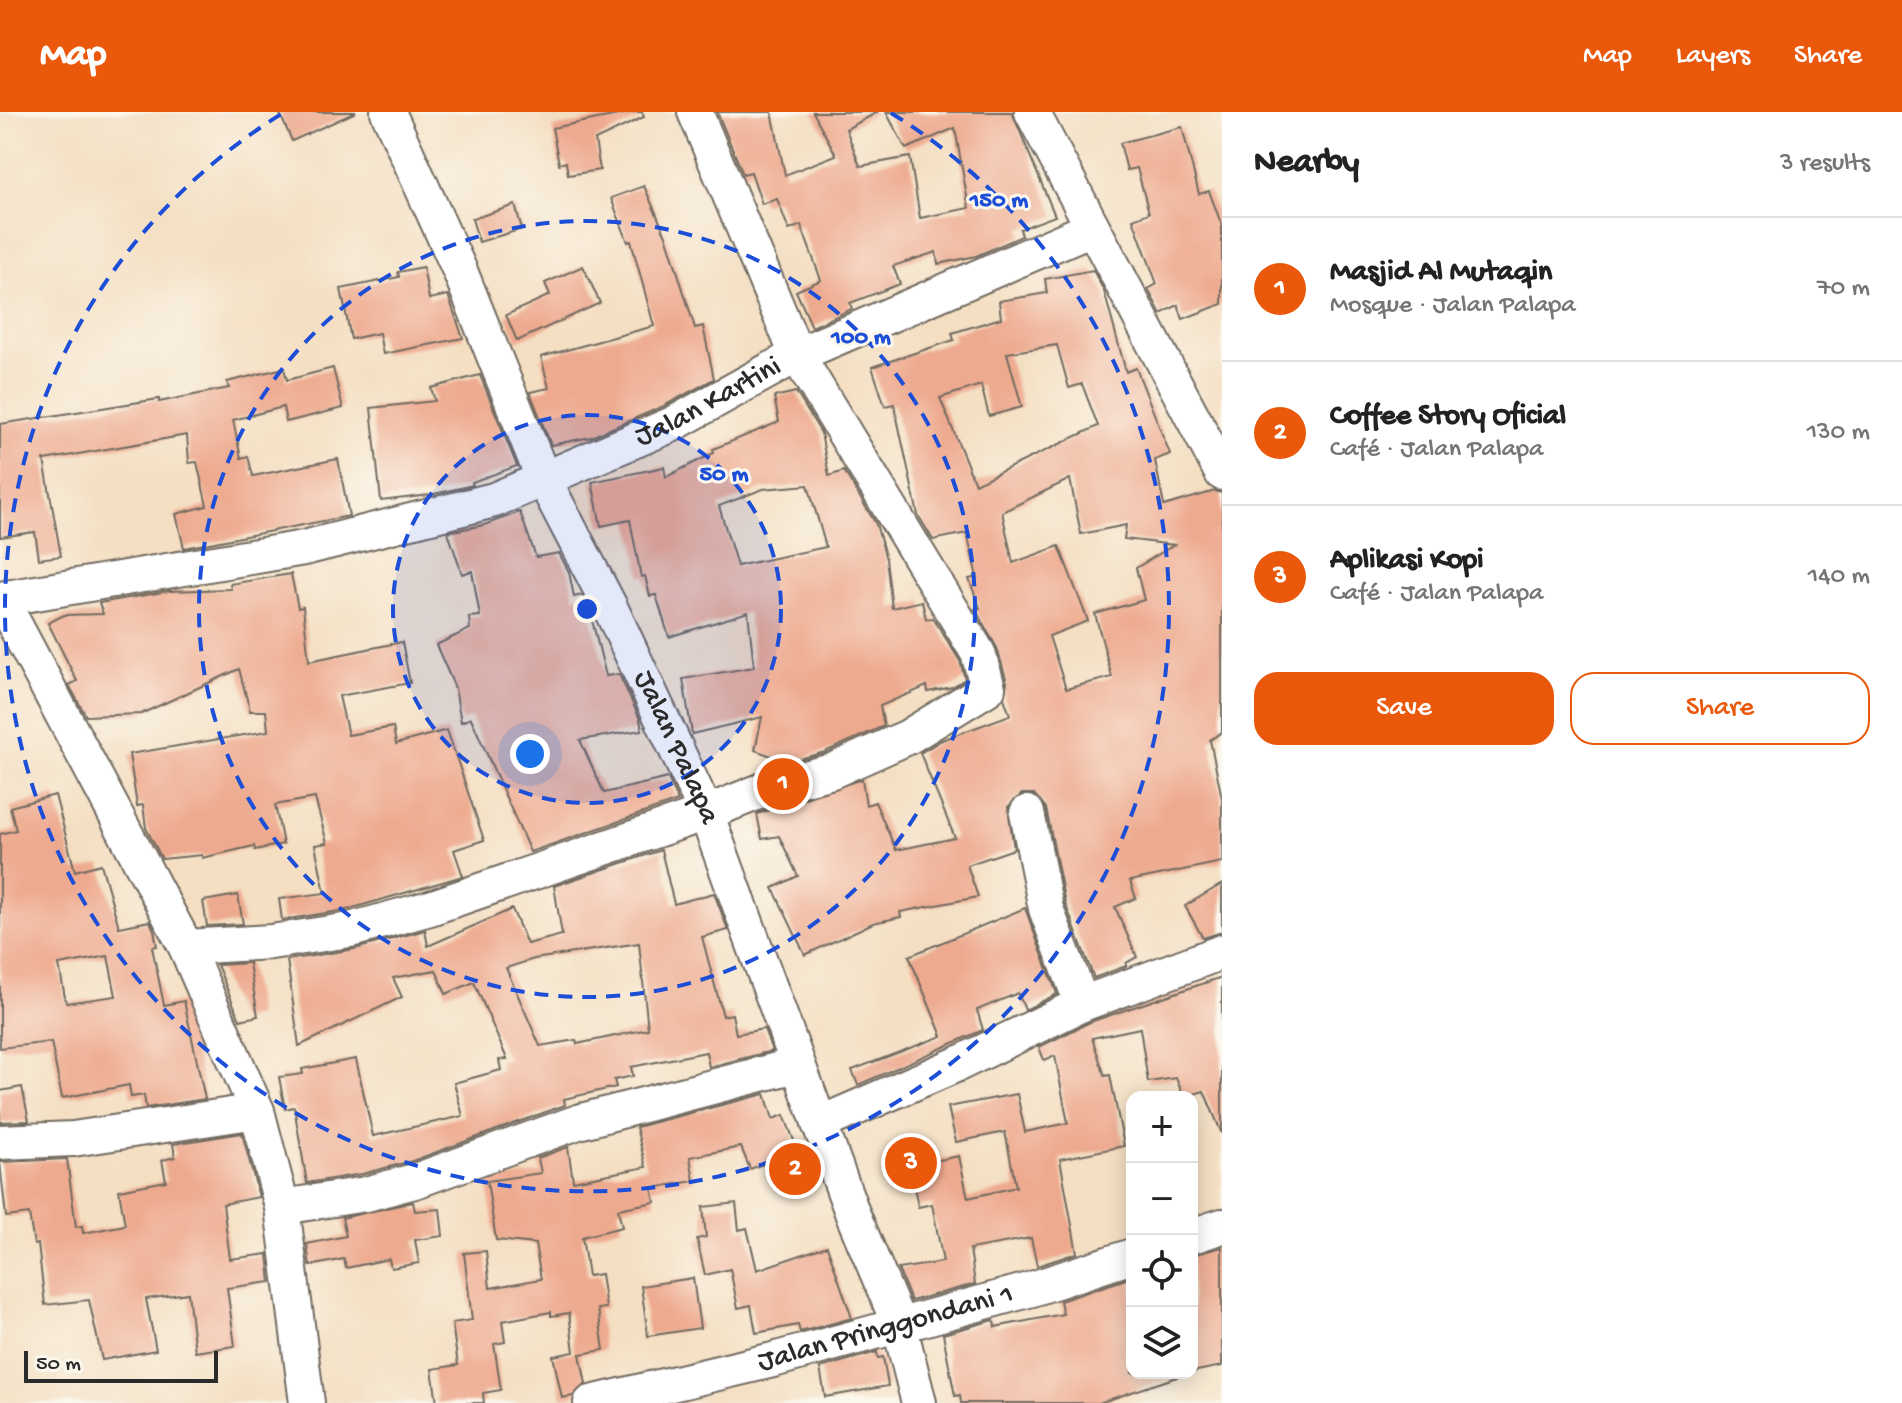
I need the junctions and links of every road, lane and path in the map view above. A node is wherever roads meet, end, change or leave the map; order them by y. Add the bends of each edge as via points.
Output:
1 (388, 112) edge
2 (695, 112) edge
3 (1032, 112) edge
4 (1092, 228) junction
5 (797, 355) junction
6 (1222, 473) edge
7 (543, 478) junction
8 (0, 599) edge
9 (706, 813) junction
10 (1027, 813) dead end
11 (186, 947) junction
12 (1222, 952) edge
13 (1082, 1004) junction
14 (796, 1065) junction
15 (257, 1111) junction
16 (819, 1124) junction
17 (0, 1142) edge
18 (282, 1207) junction
19 (1222, 1226) edge
20 (1195, 1235) edge
21 (1126, 1258) edge
22 (899, 1324) junction
23 (650, 1397) edge
24 (307, 1403) edge
25 (591, 1403) edge
26 (919, 1403) edge

1 - 7 street, Jalan Palapa via 460,271
2 - 5 street
3 - 4 street
4 - 5 street, Jalan Kartini
4 - 6 street
5 - 7 street, Jalan Kartini via 673,424
5 - 9 street via 978,653 988,688 908,737 832,771 771,787
7 - 8 street, Jalan Kartini via 494,500 304,548
7 - 9 street, Jalan Palapa
8 - 11 street
9 - 11 street via 443,904 350,930
9 - 14 street, Jalan Palapa
10 - 13 street via 1046,909
11 - 15 street
12 - 13 street
13 - 16 street
14 - 16 street, Jalan Palapa
14 - 18 street via 578,1122 379,1191
15 - 17 street via 73,1139
15 - 18 street
16 - 22 street, Jalan Palapa
18 - 24 street
19 - 20 street
21 - 22 street, Jalan Pringgondani 1
22 - 23 street, Jalan Pringgondani 1
22 - 26 street, Jalan Palapa
23 - 25 street, Jalan Pringgondani 1

